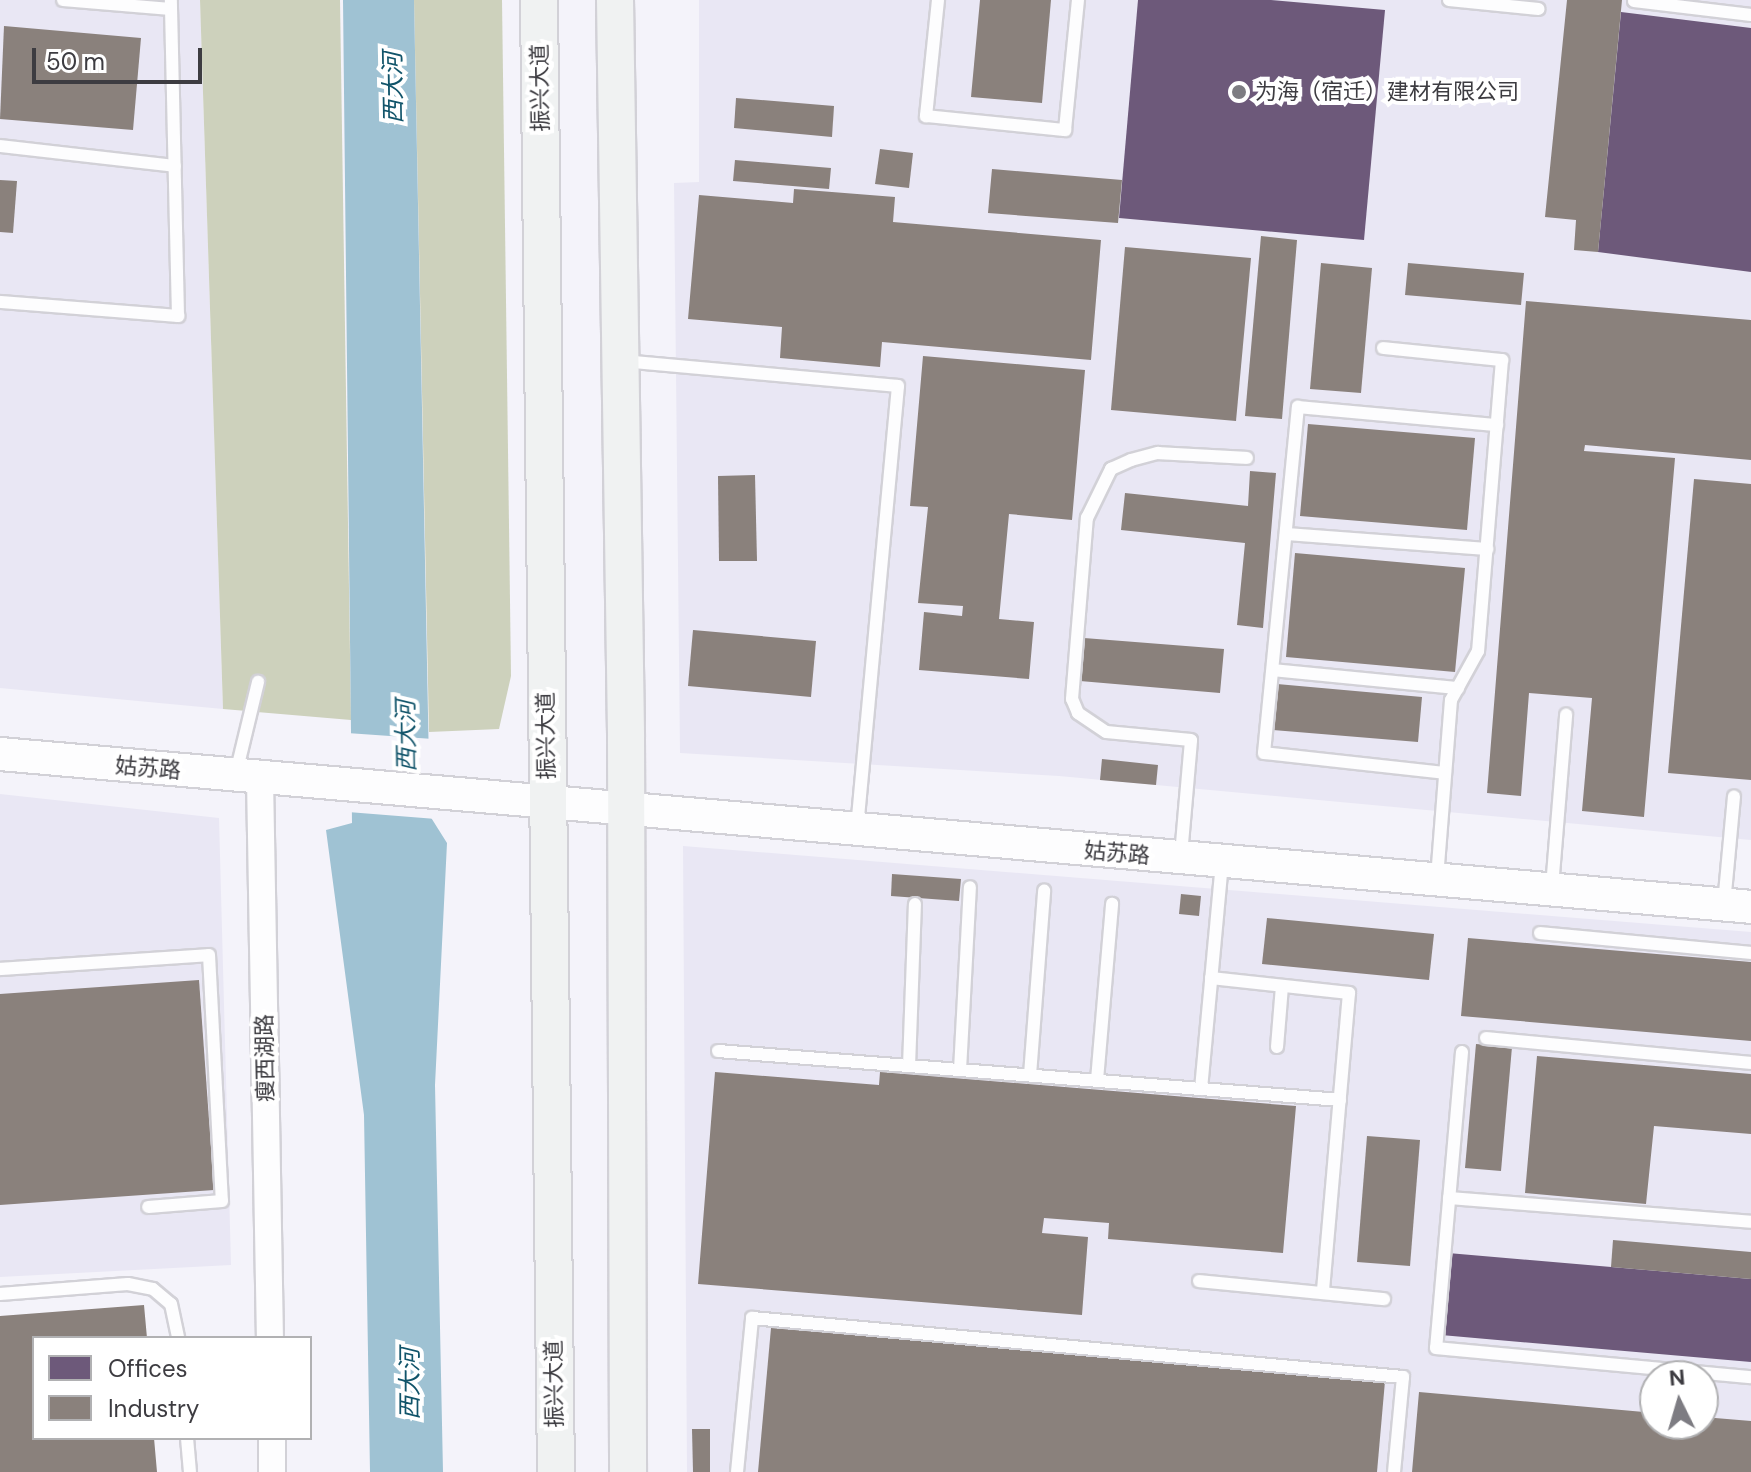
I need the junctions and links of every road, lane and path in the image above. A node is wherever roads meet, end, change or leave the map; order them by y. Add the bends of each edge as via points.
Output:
1 (63, 0) edge
2 (539, 0) edge
3 (615, 0) edge
4 (938, 0) edge
5 (1078, 0) edge
6 (1449, 0) edge
7 (1634, 1) edge
8 (171, 4) edge
9 (1539, 9) dead end
10 (1751, 15) edge
11 (0, 146) edge
12 (175, 166) junction
13 (0, 302) edge
14 (1383, 348) dead end
15 (620, 361) junction
16 (1497, 425) junction
17 (1247, 458) dead end
18 (1286, 534) junction
19 (1487, 549) junction
20 (1273, 670) junction
21 (258, 682) dead end
22 (1458, 688) junction
23 (1566, 715) dead end
24 (0, 754) edge
25 (1445, 773) junction
26 (248, 778) junction
27 (1734, 796) dead end
28 (546, 805) junction
29 (625, 811) junction
30 (857, 831) junction
31 (1181, 858) junction
32 (1222, 862) junction
33 (1437, 880) junction
34 (970, 887) dead end
35 (1552, 890) junction
36 (1044, 891) dead end
37 (915, 904) dead end
38 (1112, 904) dead end
39 (1738, 906) edge
40 (1540, 933) dead end
41 (1751, 953) edge
42 (0, 969) edge
43 (1211, 978) junction
44 (1282, 986) junction
45 (1486, 1038) dead end
46 (1277, 1047) dead end
47 (718, 1051) dead end
48 (1462, 1052) dead end
49 (1751, 1063) edge
50 (909, 1066) junction
51 (960, 1070) junction
52 (1030, 1075) junction
53 (1097, 1080) junction
54 (1201, 1089) junction
55 (1340, 1100) junction
56 (1449, 1198) junction
57 (148, 1207) dead end
58 (1751, 1222) edge
59 (1199, 1281) dead end
60 (1323, 1293) junction
61 (0, 1294) edge
62 (1384, 1299) dead end
63 (178, 1336) edge
64 (270, 1336) edge
65 (1751, 1377) edge
66 (187, 1440) edge
67 (272, 1440) edge
68 (190, 1472) edge
69 (272, 1472) edge
70 (556, 1472) edge
71 (628, 1472) edge
72 (737, 1472) edge
73 (1394, 1472) edge

1 - 8 lane
2 - 28 main road, 振兴大道
3 - 15 main road
4 - 5 lane via 926,116 1065,130
6 - 9 lane
7 - 10 lane
8 - 12 lane
11 - 12 lane
12 - 13 lane via 178,316
14 - 16 lane via 1502,360
15 - 29 main road
15 - 30 lane via 898,386
16 - 18 lane via 1298,407
16 - 19 lane
17 - 31 lane via 1158,453 1131,460 1111,469 1087,518 1072,699 1078,713 1106,732 1191,740
18 - 19 lane
18 - 20 lane
19 - 22 lane via 1478,651
20 - 22 lane
20 - 25 lane via 1264,753
21 - 26 lane
22 - 25 lane via 1451,700
23 - 35 lane
24 - 26 street, 姑苏路
25 - 33 lane
26 - 28 street, 姑苏路
26 - 64 street, 瘦西湖路
27 - 39 lane
28 - 29 street, 姑苏路
28 - 70 main road, 振兴大道
29 - 30 street, 姑苏路
29 - 71 main road
30 - 31 street, 姑苏路
31 - 32 street, 姑苏路
32 - 33 street, 姑苏路
32 - 43 lane
33 - 35 street, 姑苏路
34 - 51 lane
35 - 39 street, 姑苏路
36 - 52 lane
37 - 50 lane
38 - 53 lane
40 - 41 lane
42 - 57 lane via 209,955 222,1201
43 - 44 lane
43 - 54 lane
44 - 46 lane
44 - 55 lane via 1349,993
45 - 49 lane
47 - 50 lane
48 - 56 lane
50 - 51 lane
51 - 52 lane
52 - 53 lane
53 - 54 lane
54 - 55 lane
55 - 60 lane
56 - 58 lane
56 - 65 lane via 1436,1348
59 - 60 lane
60 - 62 lane
61 - 63 lane via 128,1284 153,1289 171,1304
66 - 68 lane
67 - 69 street
72 - 73 lane via 752,1318 1403,1377

